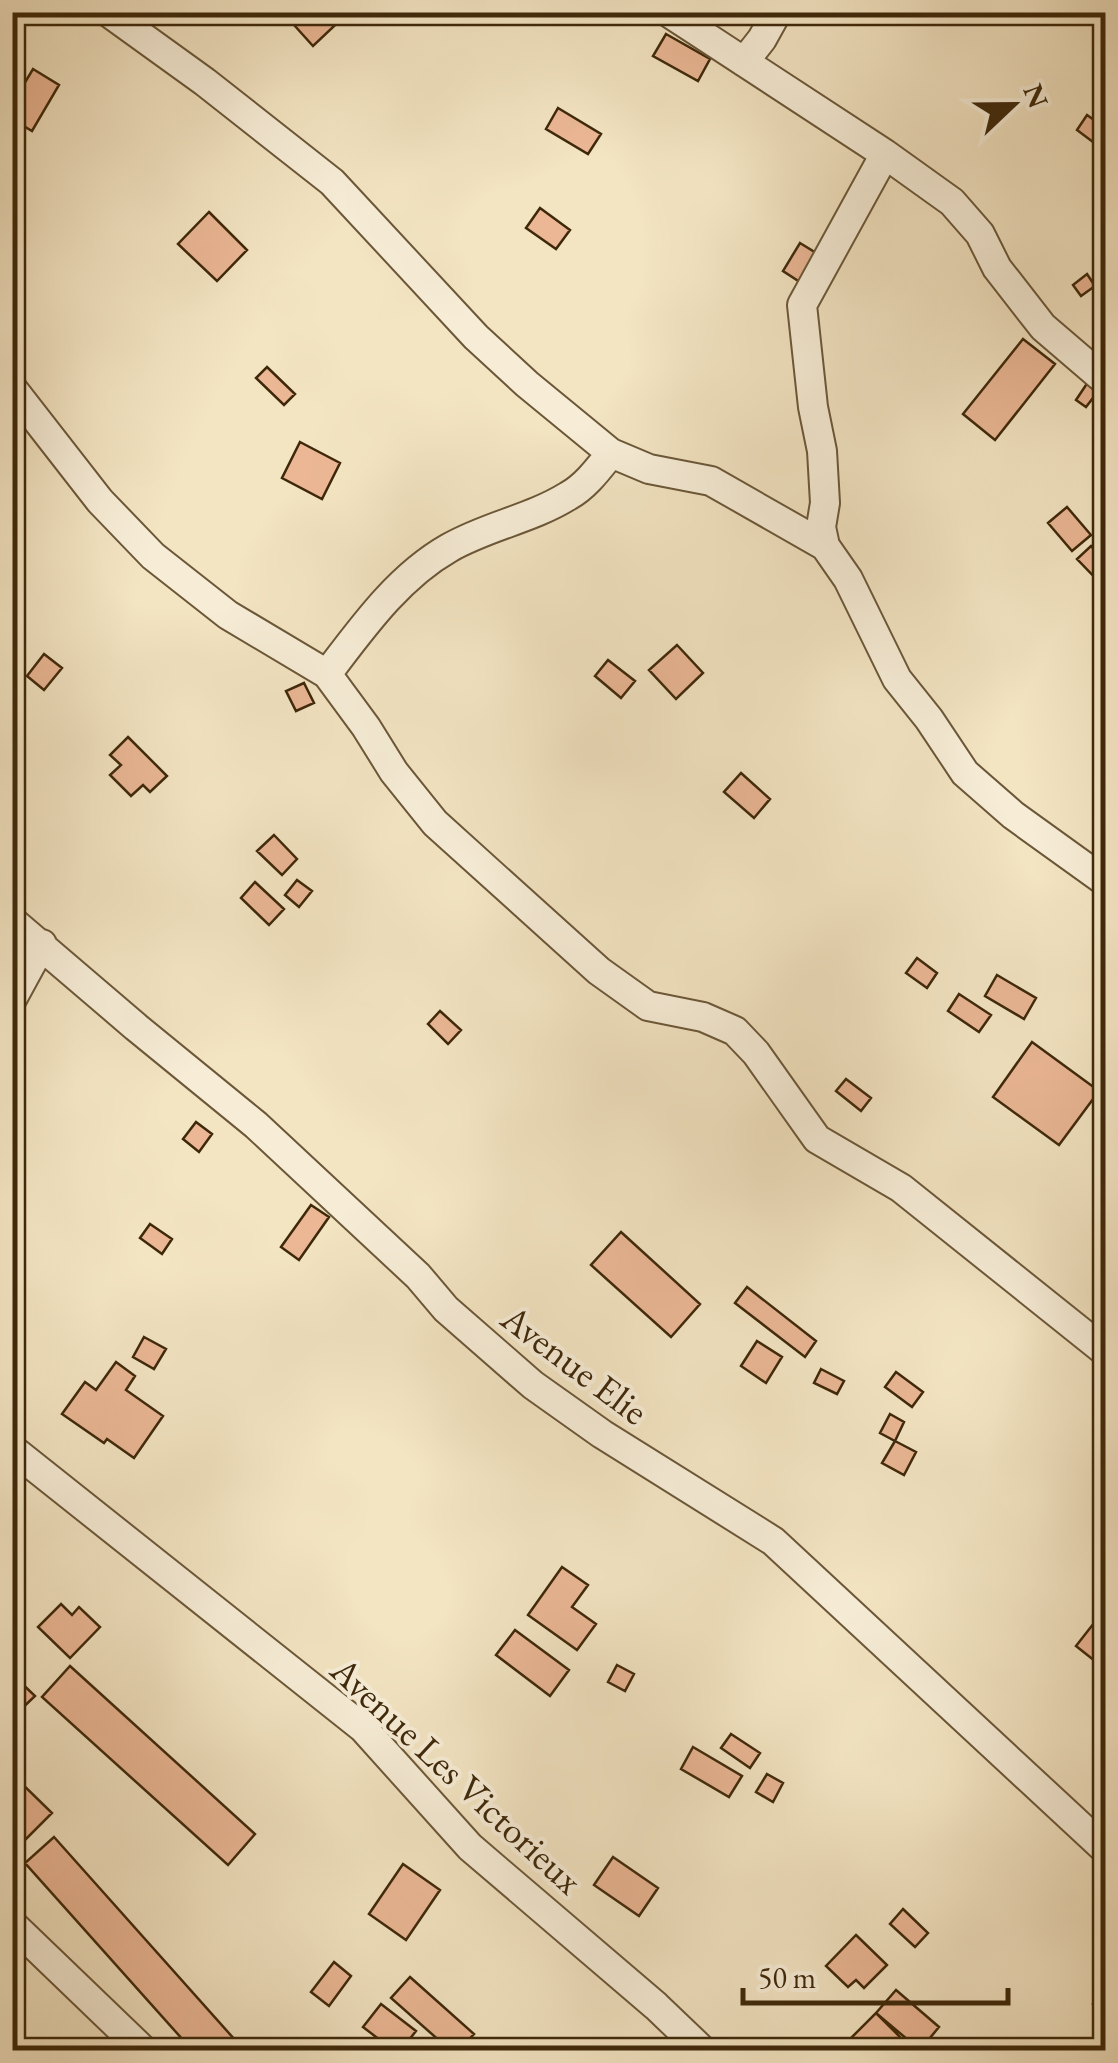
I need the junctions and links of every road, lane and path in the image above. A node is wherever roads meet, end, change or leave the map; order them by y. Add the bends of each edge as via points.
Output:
1 (108, 12) edge
2 (668, 12) edge
3 (778, 12) edge
4 (744, 62) junction
5 (885, 154) junction
6 (1106, 382) edge
7 (12, 388) edge
8 (611, 452) junction
9 (825, 546) junction
10 (327, 674) junction
11 (1106, 882) edge
12 (12, 921) edge
13 (42, 944) junction
14 (12, 999) edge
15 (1106, 1352) edge
16 (12, 1449) edge
17 (1106, 1850) edge
18 (12, 1924) edge
19 (143, 2050) edge
20 (702, 2050) edge

1 - 8 street via 332,182 476,338
2 - 4 street
3 - 4 street
4 - 5 street
5 - 6 street via 952,202 1043,327
5 - 9 street via 802,305 822,451
7 - 10 street via 100,501 154,556 228,615
8 - 9 street via 711,481
8 - 10 street via 570,495 448,548 408,576
9 - 11 street via 897,679 965,773
10 - 15 street via 435,823 600,971 648,1006 735,1031 817,1139 902,1188
12 - 13 street, Avenue Elie
13 - 14 street
13 - 17 street, Avenue Elie via 256,1125 533,1385 772,1541
16 - 20 street, Avenue Les Victorieux via 363,1728 470,1848
18 - 19 street

